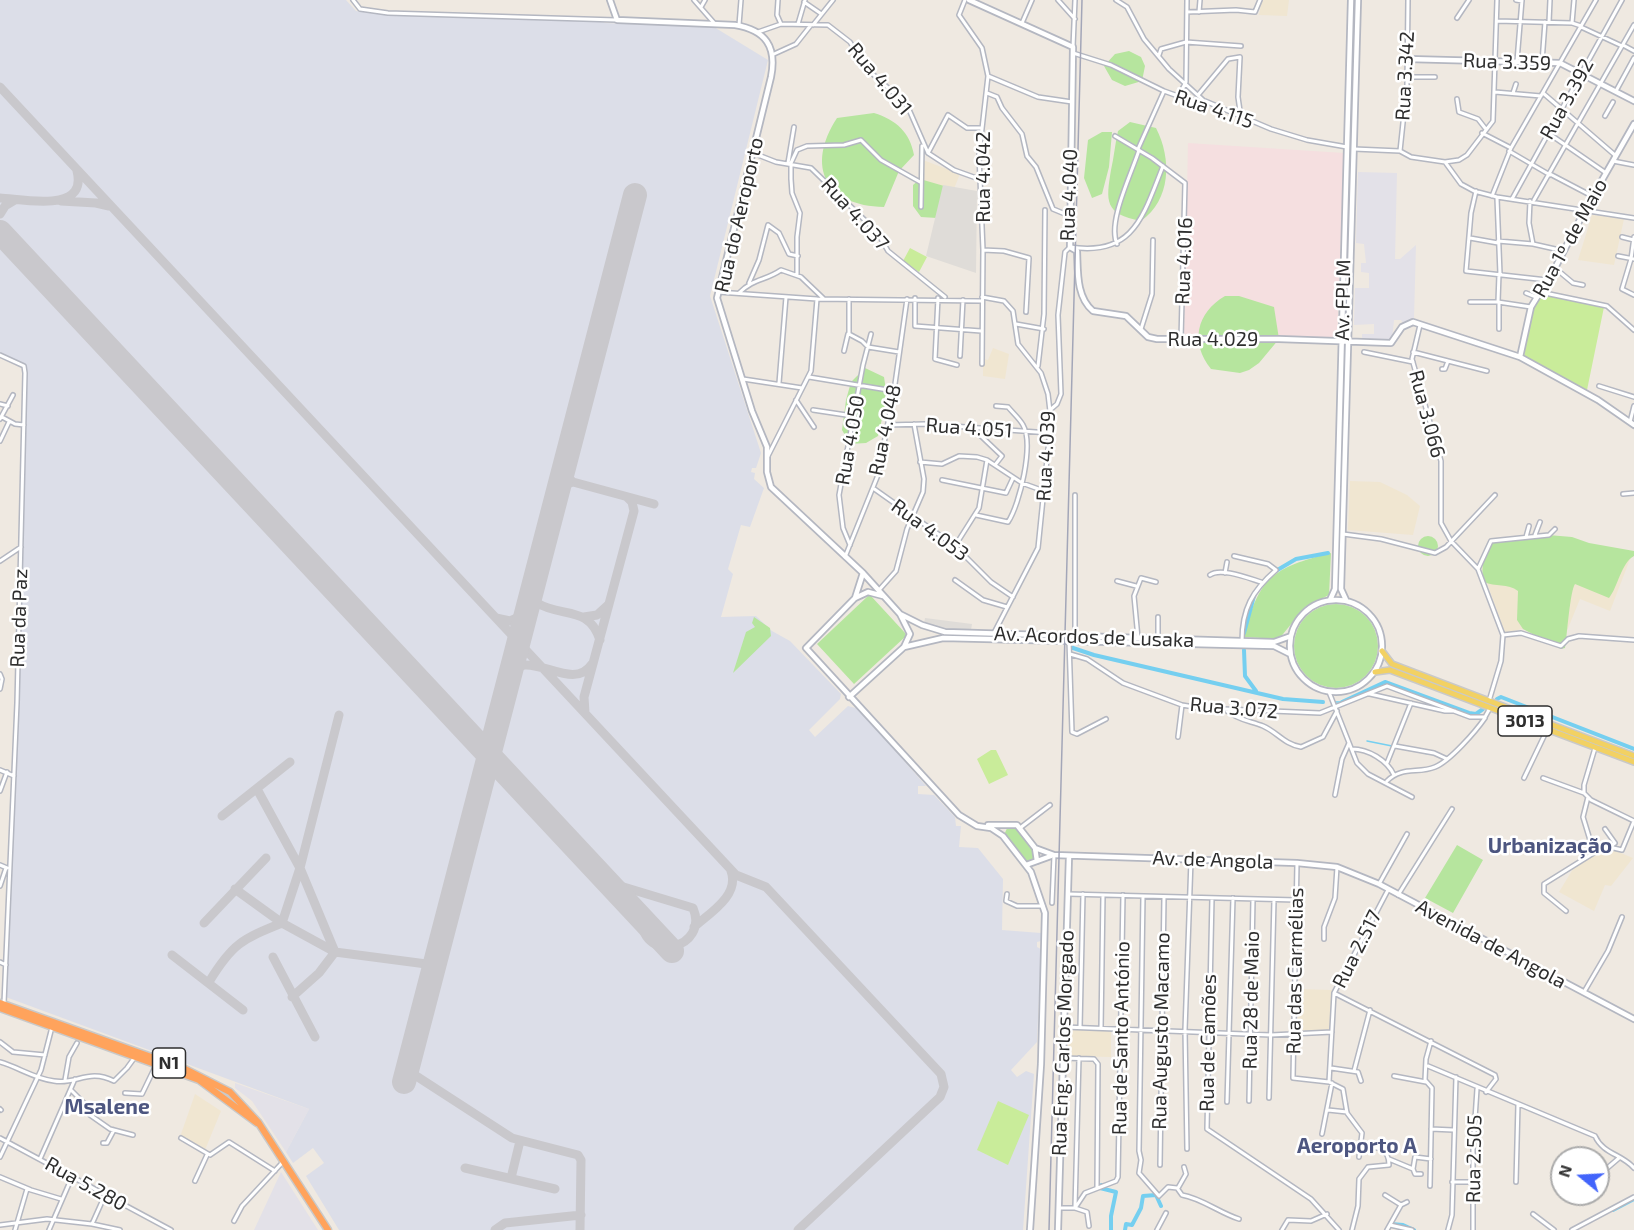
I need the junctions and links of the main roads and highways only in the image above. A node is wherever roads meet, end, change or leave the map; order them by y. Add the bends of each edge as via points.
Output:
1 (610, 0) edge
2 (967, 0) edge
3 (1351, 0) edge
4 (1358, 0) edge
5 (1408, 59) road end
6 (1634, 101) edge
7 (1634, 124) edge
8 (1347, 125) junction
9 (1354, 125) junction
10 (1070, 248) joint
11 (1346, 344) junction
12 (1520, 357) junction
13 (1632, 424) edge
14 (863, 573) junction
15 (885, 597) junction
16 (855, 598) junction
17 (1330, 600) junction
18 (1346, 600) junction
19 (900, 614) junction
20 (1291, 636) junction
21 (904, 647) junction
22 (1382, 651) junction
23 (1290, 654) junction
24 (1375, 672) junction
25 (1417, 677) junction
26 (849, 697) junction
27 (1634, 756) edge
28 (1634, 762) edge
29 (971, 823) junction
30 (1006, 825) junction
31 (1003, 836) junction
32 (1035, 848) junction
33 (1054, 855) junction
34 (1066, 856) junction
35 (1036, 862) junction
36 (1026, 865) junction
37 (1347, 870) joint
38 (1035, 880) junction
39 (1, 1005) edge
40 (1634, 1018) edge
41 (80, 1037) junction
42 (326, 1230) edge
43 (1030, 1230) edge
44 (1058, 1230) edge

1 - 14 main road, Rua do Aeroporto via 617,20 739,25 758,32 774,54 718,292 720,312 767,447 771,488
2 - 10 main road, Rua 4.040 via 1073,50
3 - 8 main road, Av. FPLM
4 - 9 main road, Av. FPLM
5 - 6 main road, Rua 3.359 via 1560,63
7 - 12 main road, Rua 1º de Maio via 1531,307
8 - 9 main road
8 - 11 main road, Av. FPLM via 1343,326
9 - 11 main road, Av. FPLM
10 - 11 main road, Rua 4.029 via 1078,252 1079,283 1090,309 1122,315 1153,338
11 - 12 main road, Rua 4.029 via 1391,343 1402,327 1413,322
11 - 17 main road, Av. FPLM via 1335,589
11 - 18 main road via 1341,592
12 - 13 main road via 1598,400
14 - 15 main road, Rua do Aeroporto
14 - 16 main road
15 - 16 main road via 868,592
15 - 19 main road, Rua do Aeroporto
16 - 26 main road via 806,648
17 - 18 main road
17 - 20 main road via 1305,612
18 - 22 main road via 1374,619
19 - 20 main road, Av. Acordos de Lusaka via 935,630 994,634 1274,642
19 - 21 main road, Rua do Aeroporto via 910,634
20 - 23 main road
21 - 23 main road, Av. Acordos de Lusaka via 944,638 1274,646
21 - 26 main road
22 - 24 main road
22 - 25 main road via 1392,664
23 - 24 main road via 1304,679 1329,692 1360,686
24 - 25 main road via 1386,669
25 - 27 main road, 3013
25 - 28 main road, 3013
26 - 29 main road via 959,815
29 - 30 main road
29 - 31 main road
30 - 31 main road
30 - 32 main road via 1020,828
31 - 36 main road
32 - 33 main road
32 - 35 main road
33 - 34 main road
33 - 35 main road
34 - 37 main road, Av. de Angola via 1297,863
34 - 44 main road, Rua Eng. Carlos Morgado
35 - 36 main road
35 - 38 main road
36 - 38 main road
37 - 40 main road, Avenida de Angola
38 - 43 main road via 1045,921
39 - 41 highway, N1
39 - 41 highway, N1
41 - 42 highway, N1 via 199,1080 256,1123
41 - 42 highway, N1 via 185,1068 239,1099 258,1122

